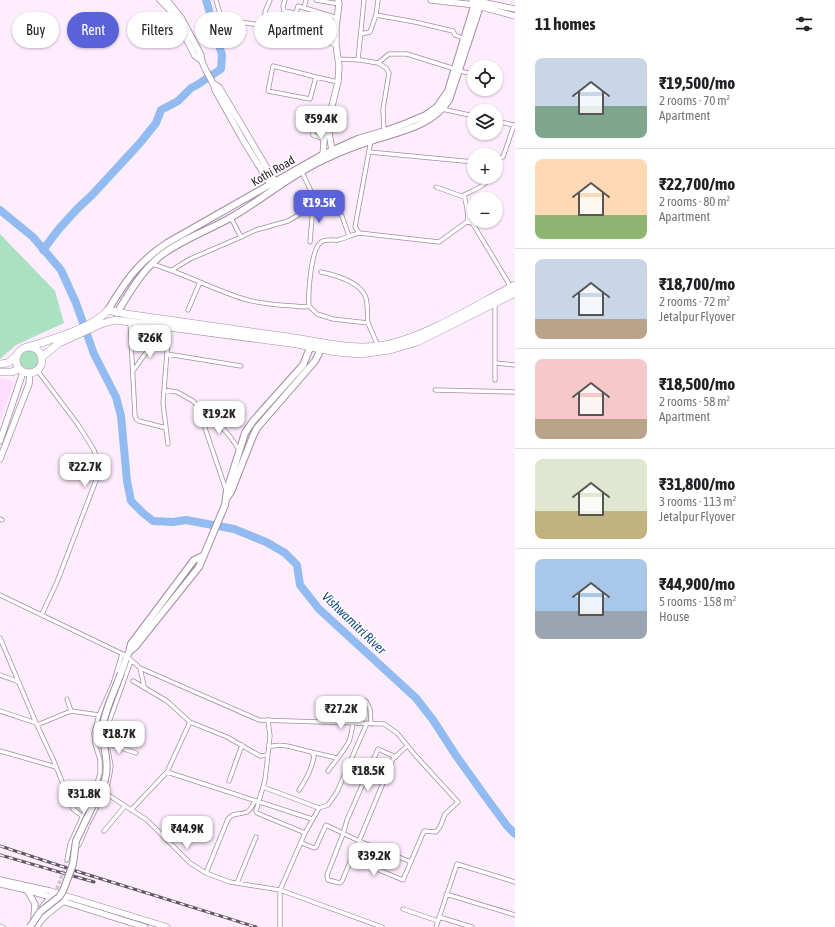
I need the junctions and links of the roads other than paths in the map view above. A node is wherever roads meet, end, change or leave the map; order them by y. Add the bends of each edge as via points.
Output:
1 (160, 0) edge
2 (167, 0) edge
3 (216, 0) edge
4 (270, 0) edge
5 (285, 0) edge
6 (306, 0) edge
7 (316, 0) edge
8 (364, 0) edge
9 (378, 0) edge
10 (431, 0) edge
11 (339, 2) edge
12 (478, 2) edge
13 (304, 8) junction
14 (515, 9) edge
15 (284, 11) joint
16 (265, 12) edge
17 (296, 12) joint
18 (376, 15) junction
19 (515, 16) edge
20 (338, 18) junction
21 (254, 24) edge
22 (337, 26) edge
23 (361, 34) junction
24 (465, 39) junction
25 (337, 48) edge
26 (338, 59) junction
27 (201, 60) junction
28 (358, 60) junction
29 (378, 63) junction
30 (457, 70) junction
31 (467, 72) edge
32 (316, 77) junction
33 (338, 82) junction
34 (441, 108) junction
35 (467, 114) edge
36 (312, 118) dead end
37 (503, 123) edge
38 (328, 126) junction
39 (385, 134) junction
40 (371, 138) junction
41 (324, 139) junction
42 (369, 152) junction
43 (333, 153) junction
44 (323, 157) junction
45 (503, 157) edge
46 (467, 161) edge
47 (302, 172) junction
48 (484, 184) edge
49 (274, 186) junction
50 (436, 187) dead end
51 (464, 197) junction
52 (315, 205) junction
53 (467, 208) edge
54 (230, 218) junction
55 (467, 222) edge
56 (476, 228) edge
57 (359, 233) junction
58 (349, 236) junction
59 (241, 237) junction
60 (310, 242) dead end
61 (144, 260) junction
62 (152, 264) junction
63 (172, 270) junction
64 (321, 272) dead end
65 (200, 282) junction
66 (514, 288) edge
67 (495, 303) junction
68 (309, 306) junction
69 (108, 310) junction
70 (188, 310) dead end
71 (117, 313) junction
72 (101, 320) junction
73 (113, 320) junction
74 (130, 321) junction
75 (368, 323) junction
76 (169, 326) junction
77 (64, 338) junction
78 (311, 344) junction
79 (167, 346) junction
80 (321, 346) junction
81 (378, 346) junction
82 (27, 347) junction
83 (167, 354) junction
84 (16, 356) junction
85 (42, 357) junction
86 (495, 363) junction
87 (0, 364) edge
88 (515, 365) edge
89 (241, 366) dead end
90 (27, 371) junction
91 (0, 372) edge
92 (132, 372) junction
93 (495, 380) dead end
94 (164, 390) junction
95 (435, 390) dead end
96 (515, 392) edge
97 (204, 414) junction
98 (166, 428) junction
99 (0, 441) edge
100 (168, 444) dead end
101 (239, 450) junction
102 (0, 459) edge
103 (226, 491) junction
104 (225, 502) junction
105 (0, 595) edge
106 (42, 614) junction
107 (0, 638) edge
108 (128, 656) junction
109 (140, 668) junction
110 (0, 675) edge
111 (133, 681) dead end
112 (19, 682) junction
113 (144, 686) junction
114 (67, 699) dead end
115 (327, 700) dead end
116 (0, 711) edge
117 (71, 711) junction
118 (99, 715) junction
119 (268, 720) junction
120 (190, 722) junction
121 (353, 723) junction
122 (36, 724) junction
123 (369, 724) junction
124 (106, 743) junction
125 (242, 745) junction
126 (407, 746) junction
127 (269, 747) junction
128 (0, 752) edge
129 (311, 752) junction
130 (136, 753) dead end
131 (268, 755) junction
132 (396, 757) junction
133 (337, 758) junction
134 (56, 767) junction
135 (328, 771) dead end
136 (167, 772) junction
137 (229, 781) dead end
138 (263, 786) junction
139 (96, 787) junction
140 (298, 790) dead end
141 (104, 792) junction
142 (256, 801) junction
143 (126, 806) junction
144 (319, 808) junction
145 (131, 810) junction
146 (82, 816) junction
147 (312, 820) junction
148 (104, 831) dead end
149 (305, 833) junction
150 (344, 834) junction
151 (256, 837) dead end
152 (359, 841) junction
153 (302, 843) junction
154 (79, 845) dead end
155 (352, 859) junction
156 (67, 860) tunnel mouth
157 (411, 862) junction
158 (206, 873) junction
159 (0, 880) edge
160 (515, 882) edge
161 (237, 883) junction
162 (0, 884) edge
163 (26, 890) junction
164 (280, 890) junction
165 (55, 893) junction
166 (446, 894) junction
167 (66, 900) junction
168 (403, 909) dead end
169 (515, 915) edge
170 (34, 917) junction
171 (439, 919) junction
172 (0, 926) edge
173 (3, 927) edge
174 (26, 927) edge
175 (30, 927) edge
176 (36, 927) edge
177 (145, 927) edge
178 (167, 927) edge
179 (280, 927) edge
180 (382, 927) edge
181 (436, 927) edge
182 (472, 927) edge

1 - 27 main road via 173,13 195,56
2 - 27 main road via 182,19 201,55
3 - 21 street via 220,14 226,20
4 - 16 street
5 - 15 street
6 - 13 street
7 - 11 street
8 - 23 street
9 - 18 street
10 - 12 main road
11 - 20 main road
12 - 14 main road
12 - 19 main road
12 - 24 main road, Kothi Road
12 - 30 main road, Kothi Road
13 - 17 street via 298,6
13 - 20 street
15 - 17 street
18 - 23 street via 370,32
18 - 24 street via 453,31 455,35
20 - 22 main road
23 - 28 street
24 - 30 main road, Kothi Road
25 - 26 main road
26 - 28 street
26 - 33 main road
27 - 49 main road via 239,134
28 - 29 street
29 - 30 street via 390,54 407,54
29 - 39 street via 389,73 383,109
30 - 31 street
30 - 34 main road, Kothi Road
32 - 32 street via 310,99 268,91 273,66
32 - 33 street
33 - 38 main road
34 - 35 street
34 - 39 main road, Kothi Road
36 - 41 street via 313,135
37 - 45 street via 514,125
38 - 41 main road
38 - 43 main road
39 - 40 main road, Kothi Road
40 - 42 street
40 - 43 main road, Kothi Road via 358,139
41 - 44 main road
42 - 46 street
42 - 57 street via 355,227
43 - 44 main road, Kothi Road
44 - 47 main road, Kothi Road
44 - 49 main road, Kothi Road
47 - 49 main road, Kothi Road
47 - 52 street
48 - 51 street
49 - 54 main road, Kothi Road
49 - 61 main road, Kothi Road via 167,243
50 - 51 street
51 - 53 street
52 - 58 street via 334,207 342,216
52 - 59 street via 288,221
52 - 60 street
54 - 59 street
54 - 62 main road, Kothi Road via 173,248
55 - 57 street via 439,242
56 - 66 street
57 - 58 street
58 - 68 street via 320,243 314,255
59 - 63 street via 190,259
61 - 62 street
61 - 69 main road, Kothi Road
62 - 63 street
62 - 71 main road, Kothi Road
63 - 65 street
64 - 75 street via 345,279 363,292 366,297
65 - 68 street via 244,299 268,304
65 - 70 street
66 - 67 highway
66 - 81 highway via 427,331
67 - 80 highway via 430,337 390,350 360,354 342,353
67 - 86 street
68 - 75 street via 317,314
69 - 71 highway
69 - 72 highway
71 - 73 highway
71 - 78 highway
72 - 73 highway
72 - 77 highway
73 - 74 highway
74 - 76 highway
74 - 92 street
75 - 81 street
76 - 78 highway
76 - 79 street
77 - 82 highway
77 - 85 highway
78 - 80 highway
78 - 101 main road via 303,365 250,426
79 - 83 street
79 - 92 street via 150,348
80 - 81 highway
80 - 104 main road via 315,361 257,428
82 - 84 highway
82 - 85 highway via 35,348
83 - 89 street
83 - 94 street
84 - 87 highway via 8,364
84 - 90 highway via 17,365
85 - 90 highway via 41,364
86 - 88 street
86 - 93 street
90 - 91 highway
90 - 99 main road
90 - 102 main road via 29,384
90 - 106 street via 79,426 94,450 100,470
92 - 98 street via 136,419
94 - 97 street via 177,392 194,401
94 - 98 street
95 - 96 street
97 - 101 street via 220,424
97 - 103 street via 205,428
98 - 100 street
101 - 103 main road
103 - 104 main road
104 - 108 main road via 204,554 194,560 130,644
105 - 106 street
106 - 108 street
107 - 112 street
108 - 109 street
108 - 118 street via 112,684
108 - 124 street via 108,725
108 - 175 main road, bridge via 103,726 103,741 108,763 105,780 76,841 73,864 65,886 59,896 40,912
109 - 113 street
109 - 119 street via 259,720
110 - 112 street
111 - 113 street
112 - 122 street
113 - 120 street via 168,701
114 - 117 street
115 - 123 street via 366,701 370,709
116 - 122 street
117 - 118 street
117 - 122 street
118 - 139 street via 94,733 100,760
119 - 121 street
119 - 127 street
120 - 125 street
120 - 136 street
121 - 123 street
121 - 133 street via 348,744
122 - 134 street
123 - 126 street via 384,724 397,733
123 - 144 street via 337,792 328,805
124 - 130 street
124 - 141 street via 111,766
125 - 131 street via 260,756
125 - 137 street
126 - 132 street
126 - 157 street via 458,802 445,814 436,832 424,830
127 - 129 street via 275,745
127 - 131 street
128 - 134 street
129 - 133 street
129 - 140 street via 314,756 313,762 305,782
131 - 138 street
132 - 150 street via 378,749 349,814
132 - 152 street
133 - 135 street
134 - 146 street via 73,810
136 - 142 street
136 - 145 street
138 - 142 street
138 - 144 street
139 - 141 street
139 - 146 street
141 - 143 street
141 - 154 street
142 - 147 street
142 - 149 street via 257,813
142 - 158 street via 246,812 234,814 228,819
143 - 145 street
143 - 148 street
144 - 147 street
145 - 158 street via 147,820 190,863
146 - 156 street via 70,844
147 - 149 street
149 - 153 street
150 - 152 street
150 - 153 street via 326,825 316,847
150 - 155 street via 327,875 328,880 340,884
151 - 161 street
152 - 155 street
152 - 157 street
153 - 164 street
155 - 157 street via 403,880
158 - 161 street
159 - 165 main road
160 - 166 street via 457,864
161 - 164 street
162 - 163 main road
163 - 165 main road
163 - 170 main road via 35,904
164 - 179 street
164 - 180 street
165 - 167 main road
165 - 170 main road
166 - 169 street
166 - 171 street
167 - 176 main road via 45,916
167 - 177 main road
167 - 178 main road
168 - 171 street
170 - 174 main road
171 - 181 street
171 - 182 street
172 - 173 street

